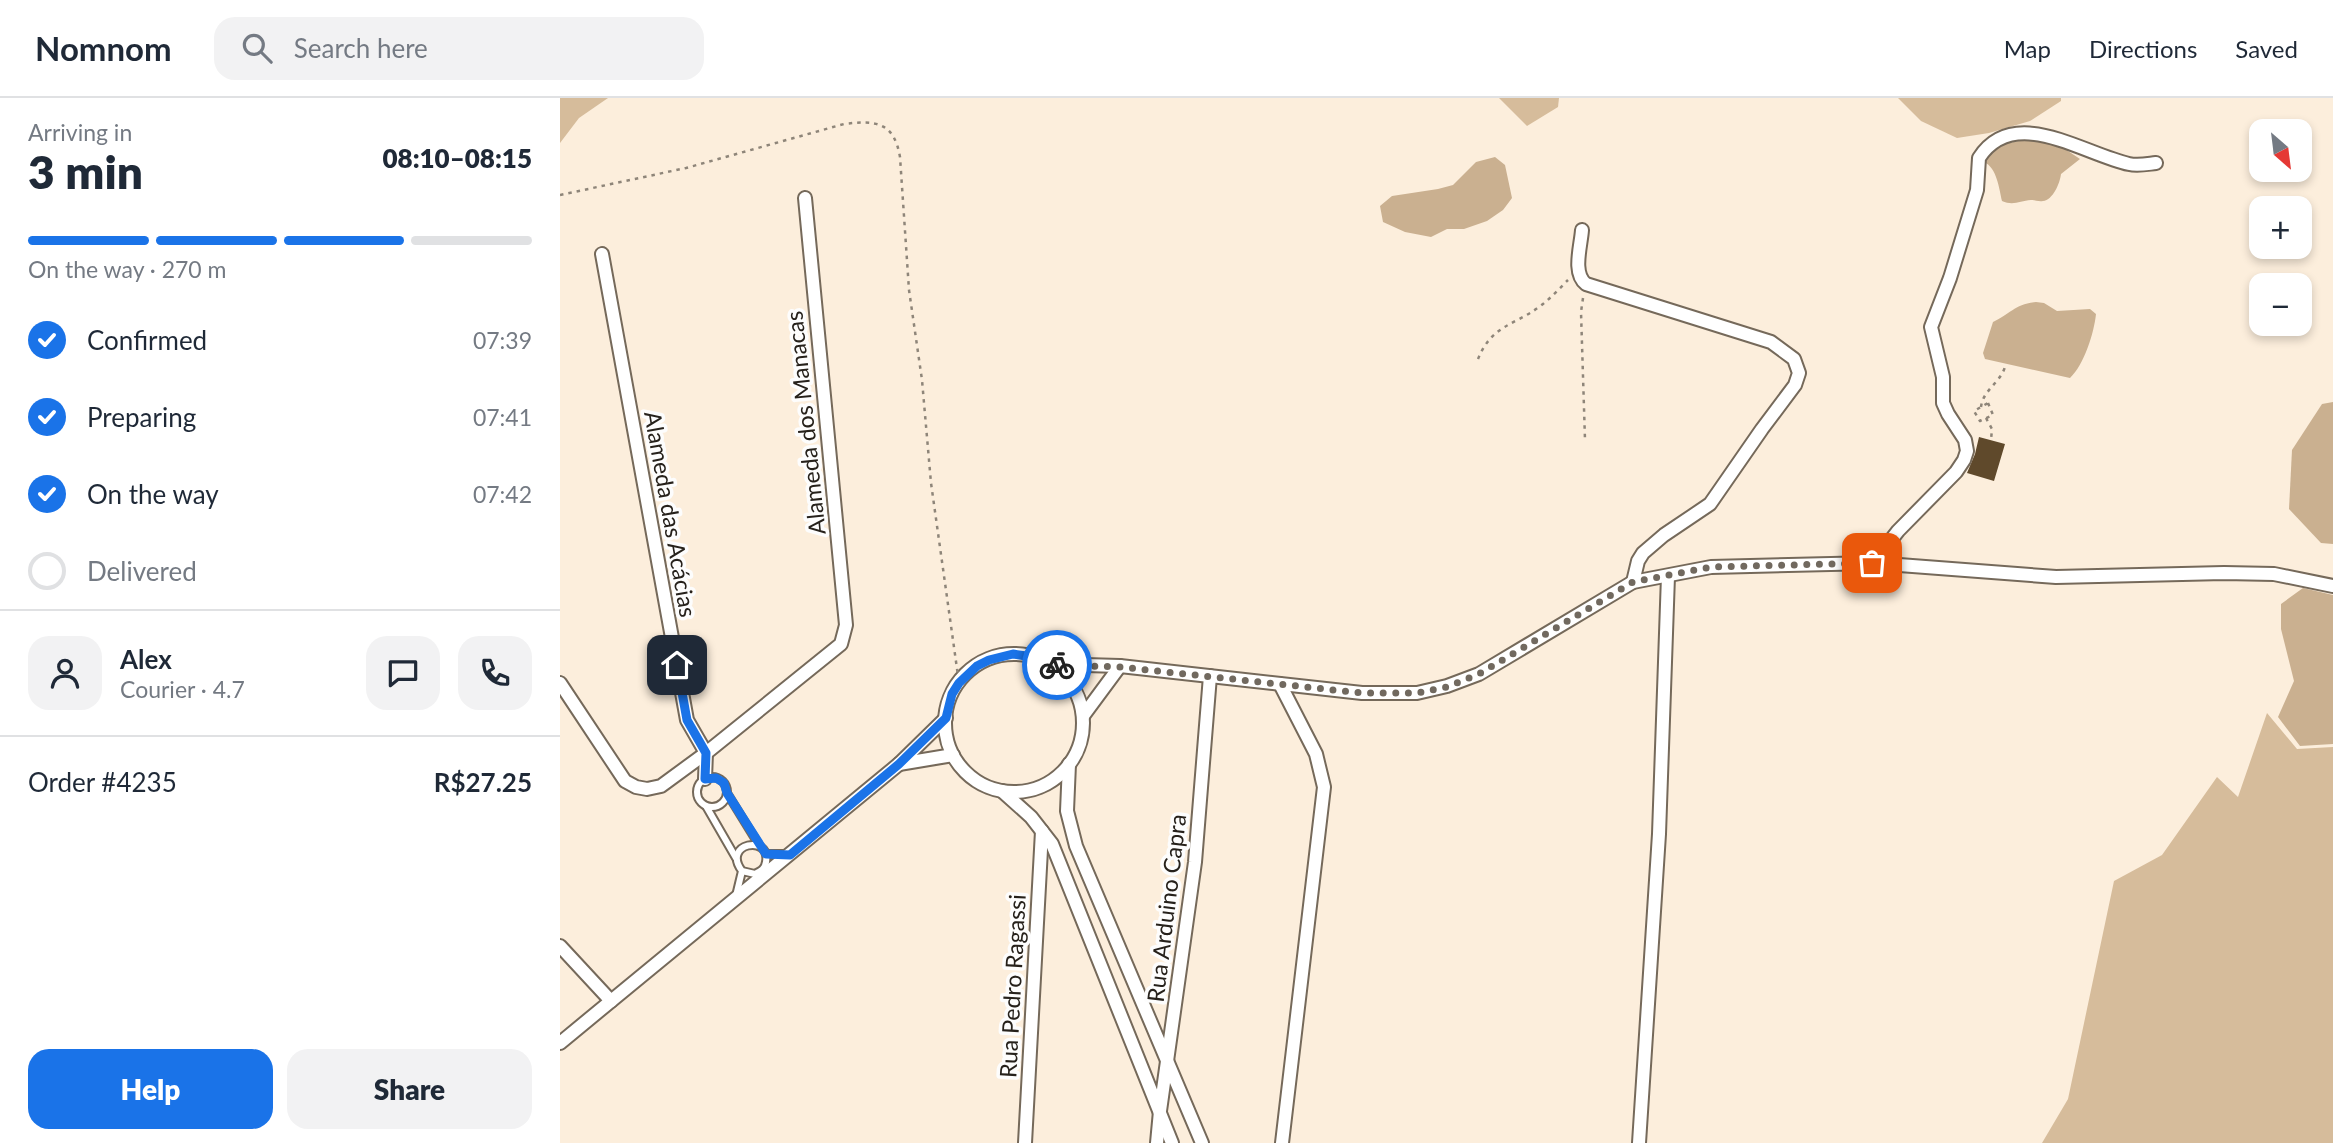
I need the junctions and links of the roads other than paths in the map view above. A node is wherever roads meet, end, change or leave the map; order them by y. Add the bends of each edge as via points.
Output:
1 (2156, 163) dead end
2 (804, 198) dead end
3 (1582, 230) dead end
4 (601, 254) dead end
5 (1872, 563) junction
6 (1668, 576) junction
7 (1633, 582) junction
8 (2333, 586) edge
9 (1050, 664) junction
10 (1120, 667) junction
11 (1210, 676) junction
12 (560, 683) edge
13 (1280, 684) junction
14 (1083, 716) junction
15 (946, 718) junction
16 (706, 753) junction
17 (953, 755) junction
18 (899, 764) junction
19 (1069, 764) junction
20 (705, 779) junction
21 (1002, 791) junction
22 (727, 793) junction
23 (706, 806) junction
24 (1042, 831) junction
25 (760, 846) junction
26 (766, 854) junction
27 (790, 855) junction
28 (736, 858) junction
29 (741, 871) junction
30 (735, 898) junction
31 (560, 946) edge
32 (611, 1001) junction
33 (560, 1043) edge
34 (1167, 1062) junction
35 (1160, 1111) junction
36 (1025, 1143) edge
37 (1157, 1143) edge
38 (1172, 1143) edge
39 (1202, 1143) edge
40 (1282, 1143) edge
41 (1639, 1143) edge

1 - 5 street via 2132,165 2050,136 2021,133 1993,141 1982,153 1977,190 1931,327 1943,377 1943,402 1967,451 1956,472
2 - 16 street, Alameda dos Manacas via 846,625 841,644
3 - 7 street via 1578,271 1586,284 1771,342 1798,367 1796,385 1710,504 1643,553
4 - 16 street, Alameda das Acácias via 687,720
5 - 6 street via 1722,566
5 - 8 street via 2056,577 2274,574
6 - 7 street
6 - 41 street
7 - 13 street via 1479,674 1447,687 1417,693 1362,693
9 - 10 street
9 - 14 street via 1076,692
9 - 15 street via 1026,656 1001,656 977,666 952,694
10 - 11 street
10 - 14 street
11 - 13 street
11 - 34 street, Rua Arduino Capra via 1195,862
12 - 16 street via 625,781 636,787 661,786
13 - 40 street via 1316,754 1324,787
14 - 19 street via 1081,741
15 - 17 street
15 - 18 street
16 - 20 street
17 - 18 street
17 - 21 street via 968,775
18 - 27 street
19 - 21 street via 1040,787
19 - 34 street via 1067,811 1076,846
20 - 22 lane via 720,779
20 - 23 lane via 697,795
21 - 24 street
22 - 23 lane via 720,805
22 - 25 lane
23 - 28 lane
24 - 35 street via 1052,844
24 - 36 street, Rua Pedro Ragassi
25 - 26 lane
25 - 28 lane via 745,846
26 - 27 lane
26 - 29 lane via 760,872
27 - 30 street
28 - 29 lane
29 - 30 lane
30 - 32 street
31 - 32 street
32 - 33 street
34 - 35 street, Rua Arduino Capra
34 - 39 street
35 - 37 street, Rua Arduino Capra
35 - 38 street

